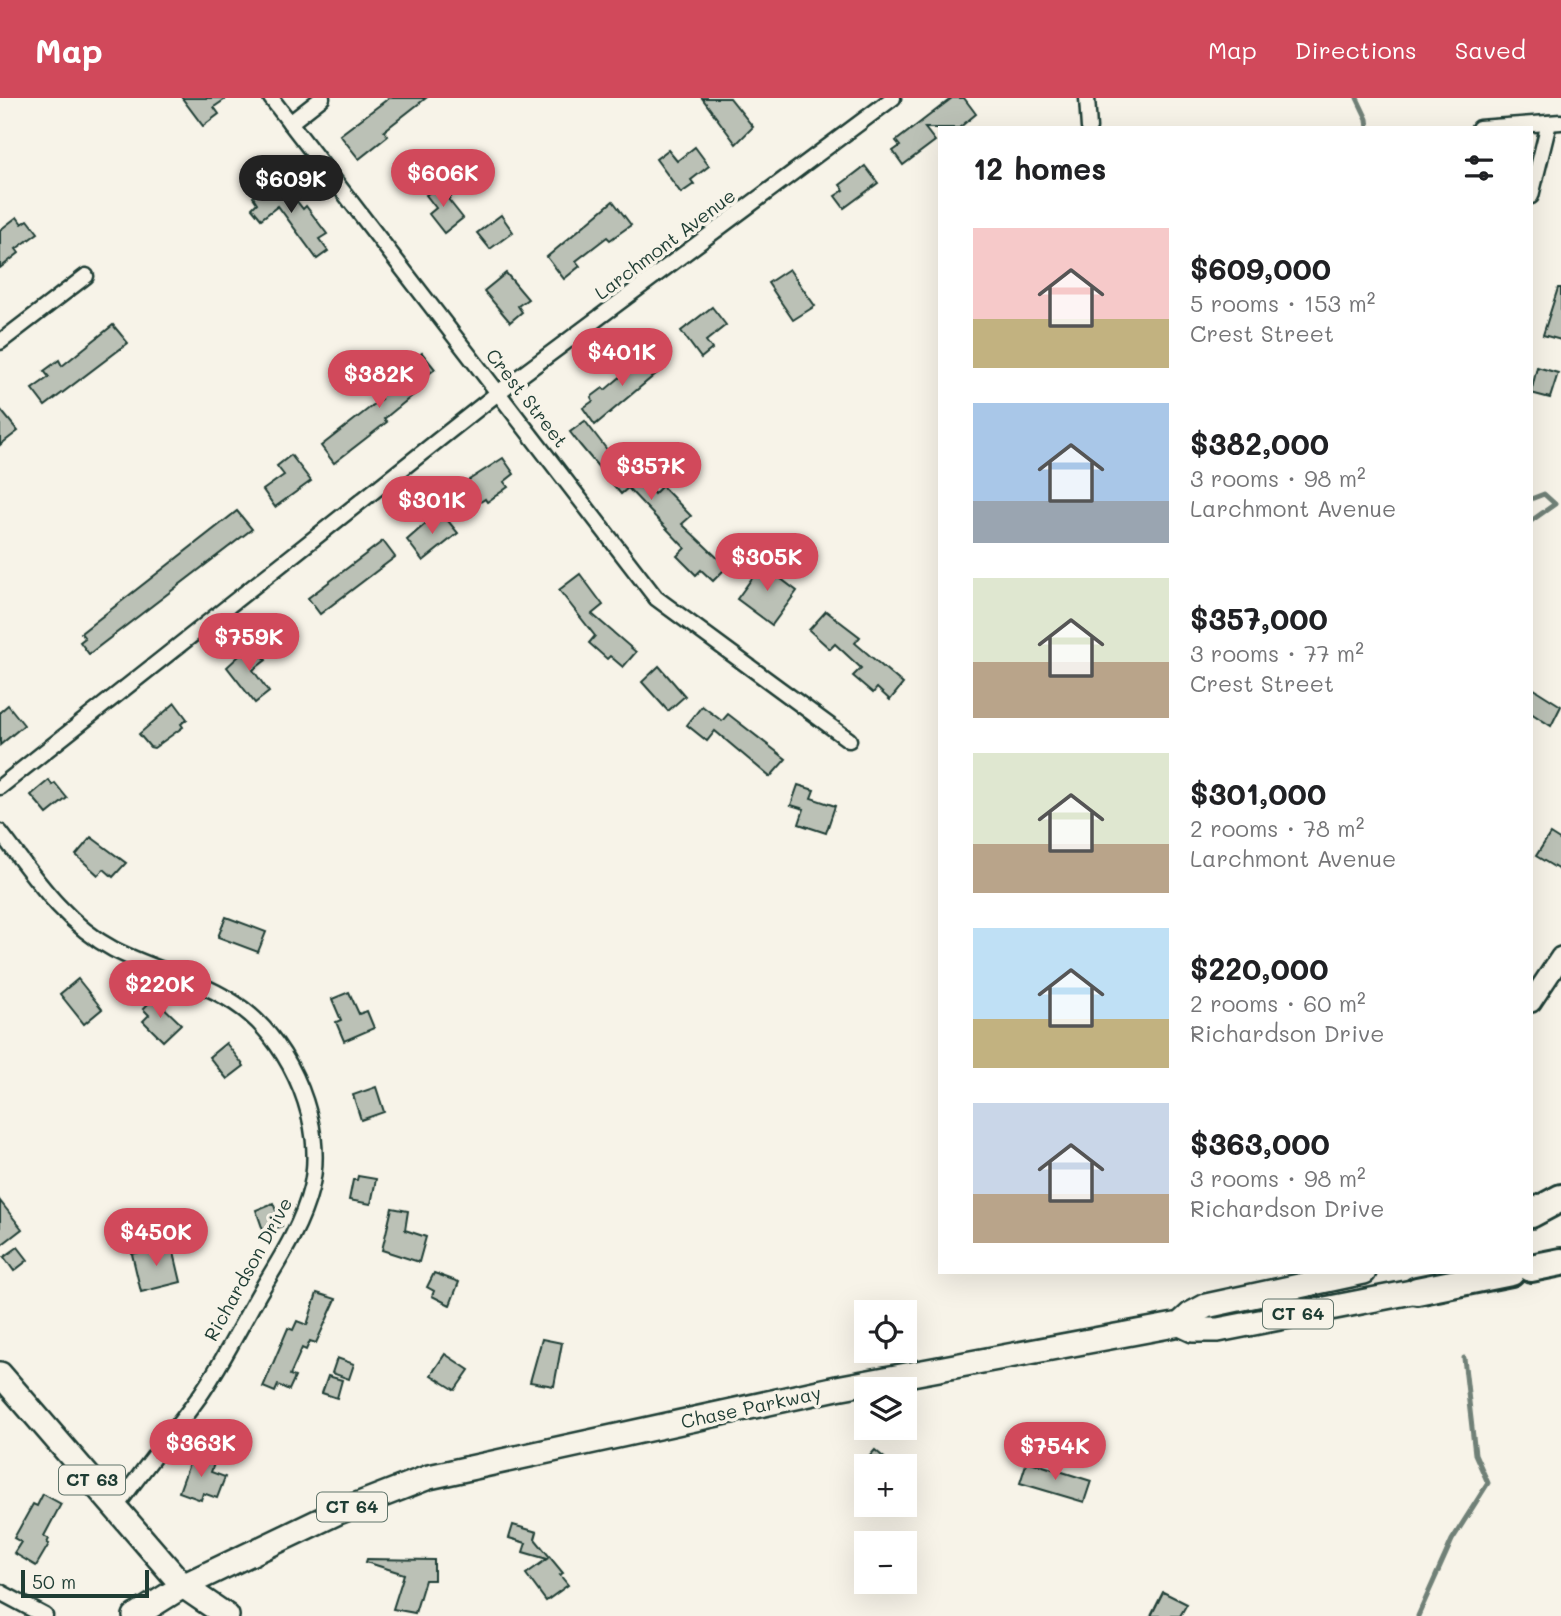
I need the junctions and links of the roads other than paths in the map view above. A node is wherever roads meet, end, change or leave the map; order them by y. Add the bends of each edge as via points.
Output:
1 (271, 98) edge
2 (322, 98) edge
3 (892, 98) edge
4 (1087, 98) edge
5 (290, 123) junction
6 (1555, 123) edge
7 (1089, 126) edge
8 (1509, 126) edge
9 (1533, 190) edge
10 (86, 276) dead end
11 (0, 342) edge
12 (499, 392) junction
13 (849, 740) dead end
14 (0, 787) edge
15 (0, 832) edge
16 (1561, 957) edge
17 (1533, 999) edge
18 (1561, 1198) edge
19 (1533, 1213) edge
20 (1561, 1262) edge
21 (1533, 1268) edge
22 (1355, 1274) edge
23 (1492, 1274) edge
24 (1414, 1282) edge
25 (1180, 1324) junction
26 (0, 1374) edge
27 (116, 1507) junction
28 (183, 1586) junction
29 (0, 1592) edge
30 (45, 1616) edge
31 (135, 1616) edge
32 (227, 1616) edge

1 - 5 street, Crest Street
2 - 5 street
3 - 12 street, Larchmont Avenue
4 - 7 street
5 - 12 street, Crest Street
6 - 8 street
6 - 9 street
10 - 11 street
12 - 13 street, Crest Street via 656,598
12 - 14 street, Larchmont Avenue
15 - 27 street, Richardson Drive via 65,914 112,948 208,989 241,1007 262,1026 282,1051 312,1131 312,1185 282,1255 200,1395
16 - 17 main road
18 - 19 highway
20 - 21 highway
22 - 25 main road, Chase Parkway / CT 64 via 1206,1307
23 - 24 highway, CT 64
24 - 25 main road, Chase Parkway / CT 64 via 1218,1330 1193,1330
25 - 28 main road, Chase Parkway / CT 64 via 862,1383 418,1482 336,1513
26 - 27 main road, CT 63
27 - 28 main road, CT 63
28 - 31 main road, CT 64
28 - 32 main road, CT 63
29 - 30 street

